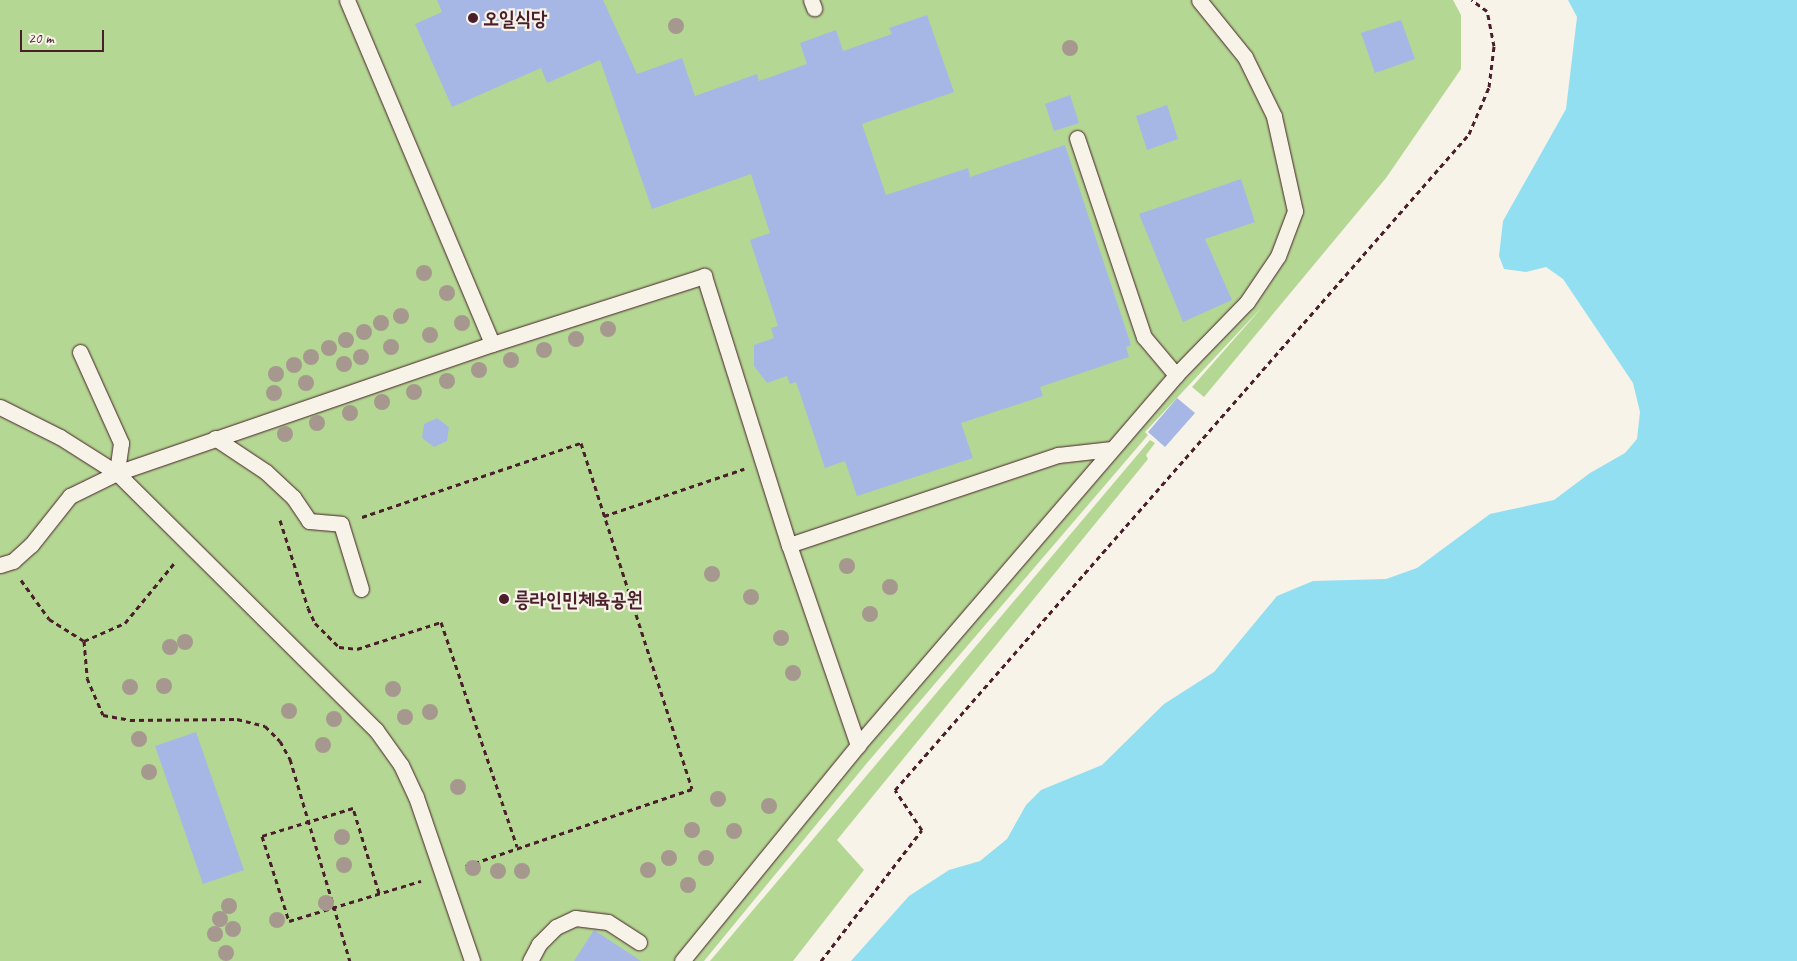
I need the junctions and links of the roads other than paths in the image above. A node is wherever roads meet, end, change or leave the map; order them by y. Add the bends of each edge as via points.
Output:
1 (347, 0) edge
2 (1199, 0) edge
3 (1077, 138) dead end
4 (492, 344) junction
5 (80, 352) dead end
6 (1176, 375) junction
7 (0, 407) edge
8 (215, 438) junction
9 (1112, 449) junction
10 (118, 473) junction
11 (789, 545) junction
12 (7, 563) edge
13 (361, 589) dead end
14 (858, 745) junction
15 (639, 942) dead end
16 (472, 961) edge
17 (530, 961) edge
18 (682, 961) edge

1 - 4 lane
2 - 6 lane via 1245,57 1274,116 1294,211 1278,256 1247,302
3 - 6 lane via 1144,337
4 - 8 lane
4 - 11 lane via 704,276
5 - 10 lane via 121,443
6 - 9 lane
7 - 10 lane via 60,436
8 - 10 lane
8 - 13 lane via 266,472 293,497 309,521 341,524
9 - 11 lane via 1058,454
9 - 14 lane
10 - 12 lane via 70,496
10 - 16 lane via 376,730 401,765 444,874
11 - 14 lane
14 - 18 lane
15 - 17 lane via 608,922 575,918 556,927

